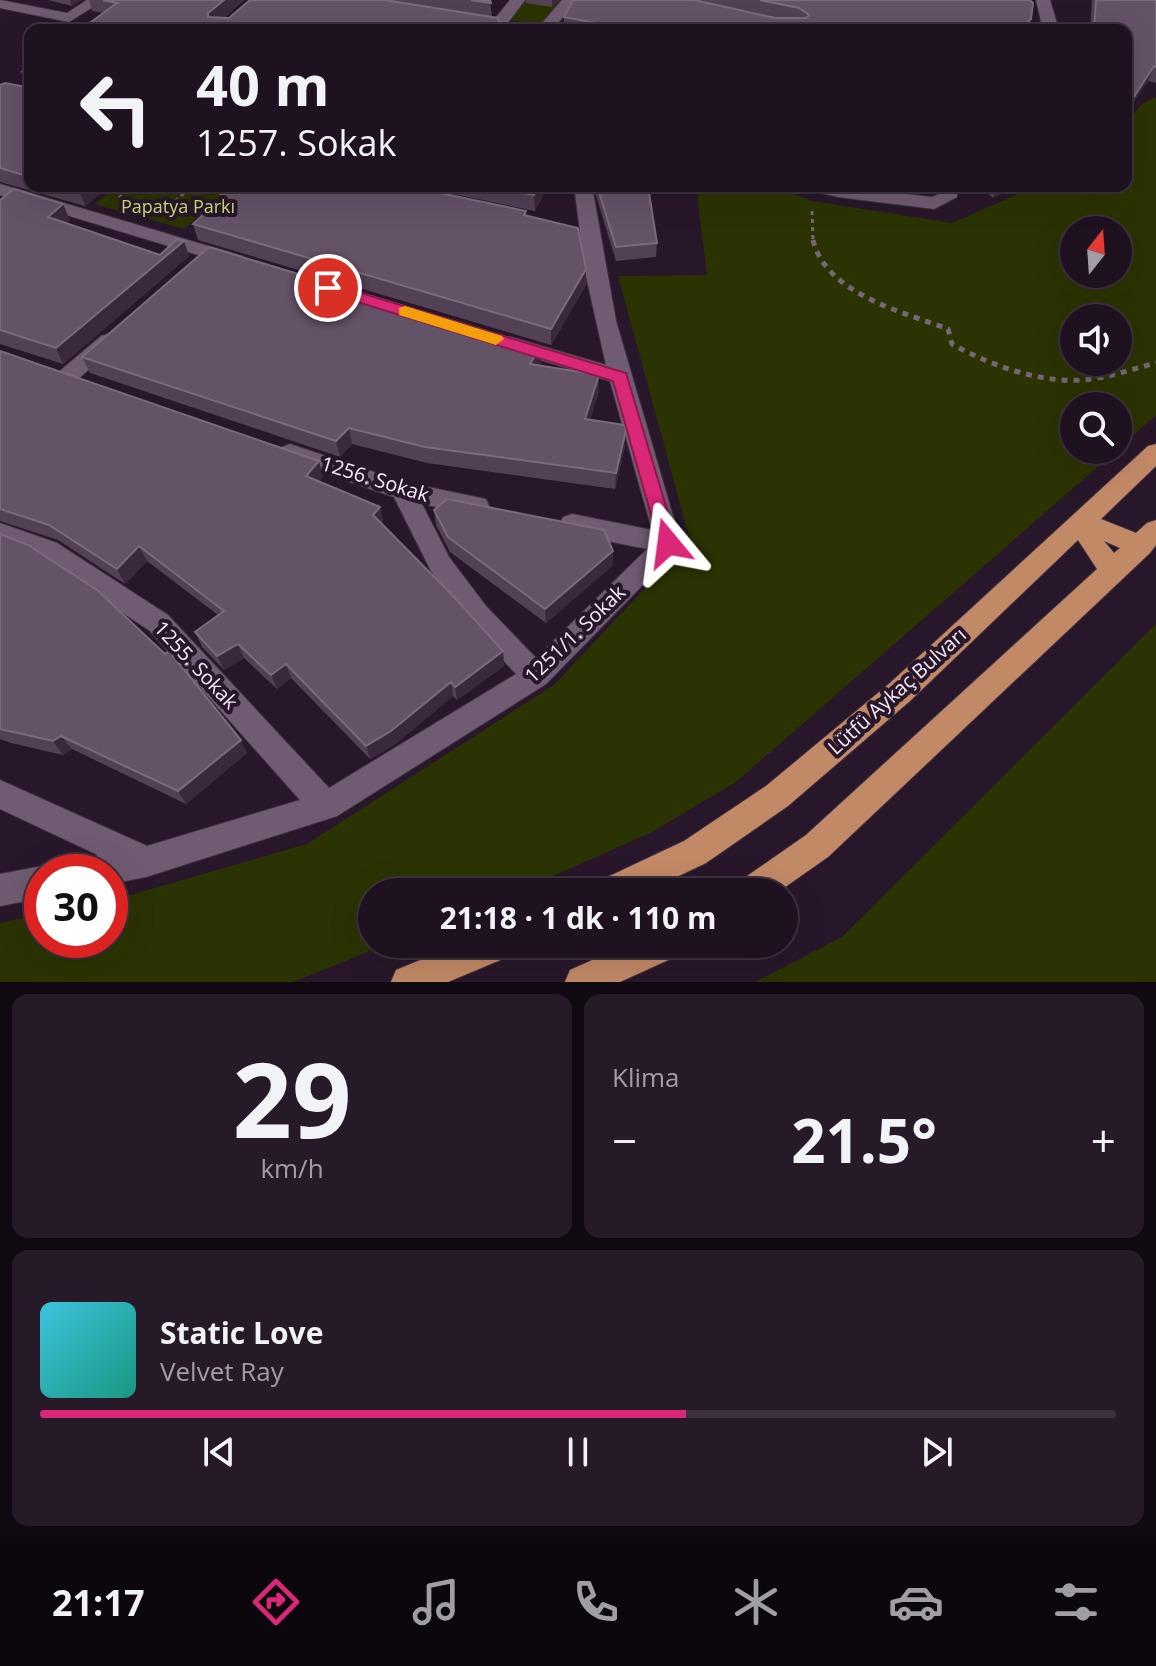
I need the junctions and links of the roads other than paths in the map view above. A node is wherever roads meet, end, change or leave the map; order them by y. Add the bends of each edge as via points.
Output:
1 (97, 0) edge
2 (518, 0) edge
3 (570, 0) edge
4 (1043, 0) edge
5 (2, 6) edge
6 (450, 18) edge
7 (485, 24) edge
8 (499, 24) edge
9 (549, 24) edge
10 (1049, 24) edge
11 (582, 192) edge
12 (838, 192) edge
13 (948, 192) edge
14 (11, 193) edge
15 (229, 197) edge
16 (179, 242) junction
17 (210, 252) junction
18 (256, 266) edge
19 (187, 273) edge
20 (127, 325) edge
21 (499, 340) edge
22 (41, 367) edge
23 (68, 376) junction
24 (621, 377) junction
25 (97, 386) edge
26 (272, 446) edge
27 (1156, 452) edge
28 (403, 491) junction
29 (496, 510) edge
30 (543, 519) edge
31 (1081, 521) junction
32 (0, 533) edge
33 (1148, 538) edge
34 (668, 543) junction
35 (1113, 570) junction
36 (536, 676) junction
37 (0, 794) edge
38 (326, 806) junction
39 (146, 862) junction
40 (128, 865) edge
41 (640, 878) edge
42 (771, 878) edge
43 (24, 885) edge
44 (0, 890) edge
45 (465, 958) edge
46 (634, 958) edge
47 (408, 982) edge
48 (582, 982) edge

1 - 5 street via 69,18
2 - 8 street
3 - 9 street
4 - 10 street
6 - 7 street
11 - 24 street via 579,229
12 - 13 street via 934,203
14 - 16 street
15 - 16 street
16 - 17 street
17 - 18 street
17 - 19 street
20 - 23 street
21 - 24 street
22 - 23 street
23 - 25 street
24 - 34 street
26 - 28 street, 1256. Sokak
27 - 31 main road, Lütfü Aykaç Bulvarı
28 - 29 street, 1256. Sokak
28 - 36 street via 440,564 477,614
30 - 34 street
31 - 33 main road
31 - 35 main road
31 - 41 main road, Lütfü Aykaç Bulvarı via 900,692 777,796 695,852
32 - 38 street, 1255. Sokak via 48,550 159,623
33 - 35 main road
34 - 36 street, 1251/1. Sokak
35 - 42 main road via 817,846
36 - 38 street, 1251/1. Sokak
37 - 39 street
38 - 39 street, 1251/1. Sokak
39 - 40 street, 1251/1. Sokak
43 - 44 street
45 - 47 main road
46 - 48 main road

